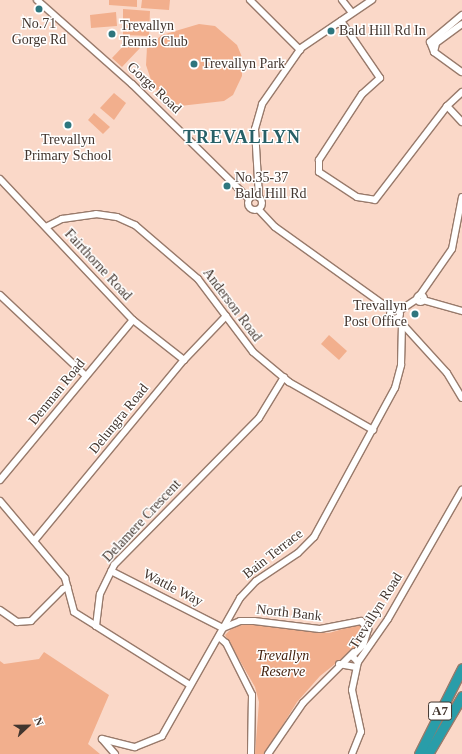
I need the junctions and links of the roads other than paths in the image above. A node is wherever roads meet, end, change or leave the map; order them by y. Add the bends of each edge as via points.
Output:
1 (37, 0) edge
2 (250, 0) edge
3 (342, 0) edge
4 (372, 0) edge
5 (352, 13) junction
6 (462, 15) edge
7 (341, 21) junction
8 (462, 24) edge
9 (300, 50) junction
10 (434, 52) junction
11 (462, 72) edge
12 (462, 92) edge
13 (447, 106) junction
14 (462, 122) edge
15 (0, 180) edge
16 (259, 197) junction
17 (462, 198) edge
18 (249, 199) junction
19 (259, 210) junction
20 (46, 227) junction
21 (0, 295) edge
22 (420, 298) junction
23 (391, 310) junction
24 (399, 311) junction
25 (462, 311) edge
26 (226, 316) junction
27 (398, 318) junction
28 (133, 320) junction
29 (402, 324) junction
30 (184, 360) junction
31 (86, 376) junction
32 (284, 377) junction
33 (462, 398) edge
34 (373, 430) junction
35 (0, 480) edge
36 (462, 490) edge
37 (0, 501) edge
38 (34, 541) junction
39 (111, 571) junction
40 (68, 587) junction
41 (0, 610) edge
42 (233, 610) junction
43 (240, 621) junction
44 (96, 626) junction
45 (223, 628) junction
46 (219, 637) junction
47 (354, 652) junction
48 (339, 664) junction
49 (357, 665) junction
50 (462, 668) edge
51 (190, 685) junction
52 (462, 696) edge
53 (114, 754) edge
54 (251, 754) edge
55 (268, 754) edge
56 (352, 754) edge
57 (419, 754) edge
58 (428, 754) edge

1 - 18 street, Gorge Road via 132,84
2 - 9 street
3 - 5 street
4 - 5 street
5 - 7 street
6 - 10 street via 432,37 430,46
7 - 9 street
7 - 13 street via 380,78 362,94 317,165 319,172 357,197 371,201 378,198
8 - 10 street via 436,43
9 - 16 street via 265,100 257,119
10 - 11 street
12 - 13 street
13 - 14 street
15 - 20 street, Fairthorne Road
16 - 18 street
16 - 19 street via 262,202
17 - 22 street via 452,249 424,285
18 - 19 street, Gorge Road via 250,208
19 - 23 street via 275,227
20 - 26 street, Anderson Road via 62,219 96,214 127,220 191,271
20 - 28 street, Fairthorne Road
21 - 31 street
22 - 24 street
22 - 25 street
23 - 24 street
23 - 27 street via 392,318
24 - 27 street
26 - 30 street, Delungra Road
26 - 32 street, Anderson Road via 244,344
27 - 29 street
28 - 30 street, Fairthorne Road
28 - 31 street, Denman Road
29 - 33 street via 447,373
29 - 34 street, Bain Terrace via 399,375
30 - 38 street, Delungra Road
31 - 35 street, Denman Road
32 - 34 street, Anderson Road
32 - 39 street, Delamere Crescent via 259,418 143,533
34 - 42 street, Bain Terrace via 314,537 298,553 256,581
36 - 49 street, Trevallyn Road via 388,619
37 - 38 street
38 - 40 street
39 - 44 street, Delamere Crescent via 100,594
39 - 45 street, Wattle Way
40 - 41 street via 31,621 17,622
40 - 44 street via 74,612
42 - 43 street
42 - 45 street, Bain Terrace
43 - 45 street, North Bank
43 - 47 street, North Bank via 320,630 362,621 368,629 363,645
44 - 51 street
45 - 46 street, Bain Terrace
46 - 51 street, Bain Terrace
46 - 54 street via 252,695
47 - 48 street, North Bank
47 - 49 street via 353,659
48 - 49 street
48 - 55 street, North Bank via 303,703
49 - 56 street, Trevallyn Road via 352,690 361,732
50 - 57 highway, A7
51 - 53 street, Bain Terrace via 158,740 128,748 102,739
52 - 58 highway, A7

